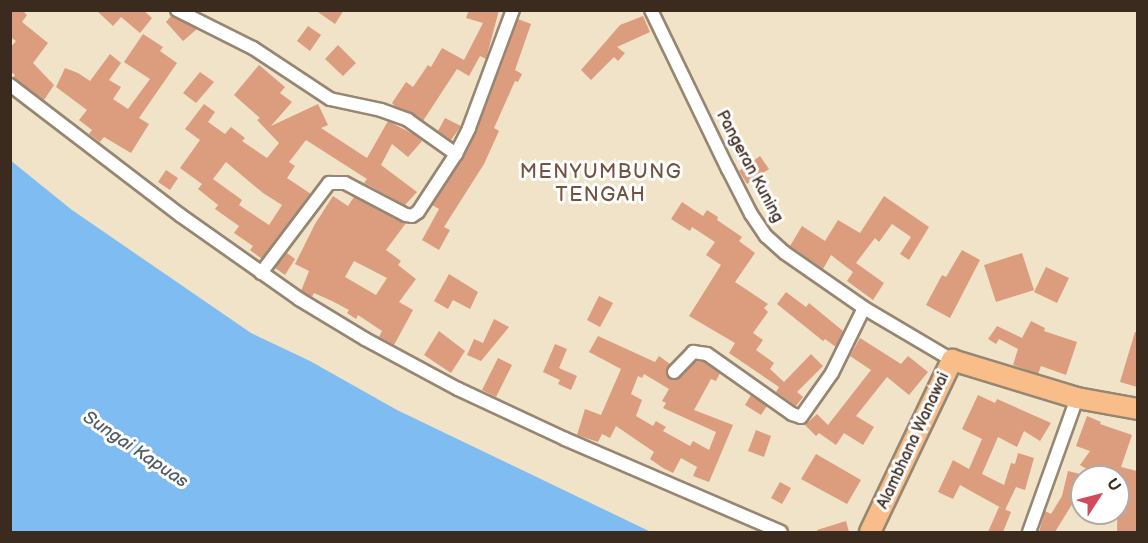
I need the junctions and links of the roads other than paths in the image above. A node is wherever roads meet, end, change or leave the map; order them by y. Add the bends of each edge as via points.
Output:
1 (177, 10) edge
2 (513, 10) edge
3 (652, 11) edge
4 (10, 85) edge
5 (456, 154) junction
6 (261, 273) junction
7 (864, 308) junction
8 (952, 360) junction
9 (674, 372) dead end
10 (1077, 398) junction
11 (1137, 409) edge
12 (781, 532) edge
13 (870, 532) edge
14 (1029, 532) edge

1 - 5 street via 253,48 330,99 408,120
2 - 5 street
3 - 7 street, Pangeran Kuning via 728,169 766,236
4 - 6 street
5 - 6 street via 423,206 412,216 345,183 329,183
6 - 12 street via 365,339 458,389
7 - 8 street, Pangeran Kuning
7 - 9 street via 832,373 801,417 707,354 693,352
8 - 10 main road, Alambhana Wanawai
8 - 13 main road, Alambhana Wanawai
10 - 11 main road, Alambhana Wanawai
10 - 14 street

